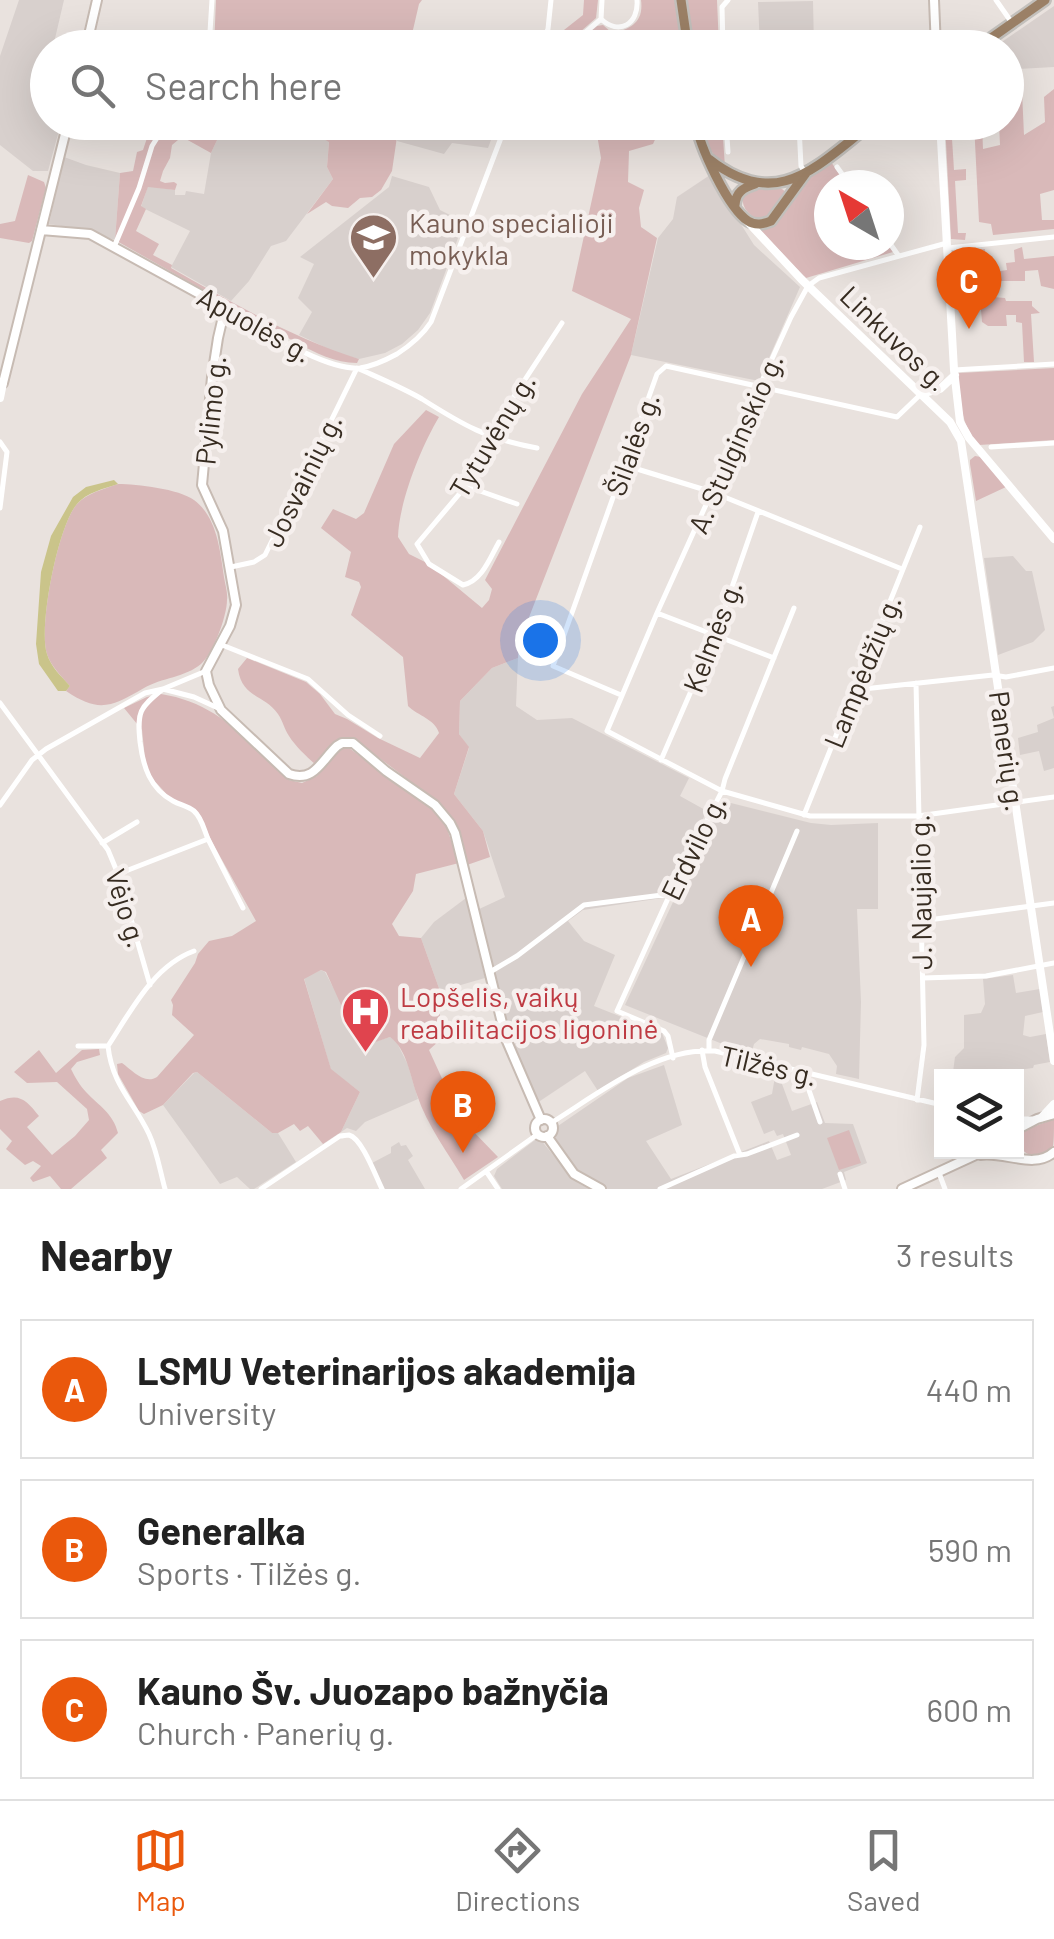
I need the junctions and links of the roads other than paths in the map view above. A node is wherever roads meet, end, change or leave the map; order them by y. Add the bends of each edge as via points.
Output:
1 (97, 0) edge
2 (212, 0) edge
3 (551, 0) edge
4 (602, 0) edge
5 (637, 0) edge
6 (680, 0) edge
7 (728, 0) edge
8 (934, 0) edge
9 (996, 0) edge
10 (1045, 0) edge
11 (602, 19) junction
12 (1012, 23) junction
13 (90, 30) edge
14 (210, 30) edge
15 (548, 30) edge
16 (589, 30) edge
17 (685, 30) edge
18 (723, 30) edge
19 (935, 30) edge
20 (1002, 30) edge
21 (64, 140) edge
22 (156, 140) edge
23 (501, 140) edge
24 (702, 140) edge
25 (727, 140) edge
26 (800, 140) edge
27 (850, 140) edge
28 (941, 140) edge
29 (728, 152) dead end
30 (707, 158) junction
31 (838, 167) dead end
32 (840, 170) edge
33 (806, 173) junction
34 (758, 183) junction
35 (778, 185) junction
36 (788, 200) junction
37 (735, 206) junction
38 (746, 220) junction
39 (41, 230) junction
40 (1054, 237) edge
41 (948, 245) junction
42 (114, 247) junction
43 (904, 254) edge
44 (881, 260) edge
45 (808, 286) junction
46 (225, 308) junction
47 (562, 323) dead end
48 (1054, 364) edge
49 (358, 368) junction
50 (955, 372) junction
51 (2, 383) edge
52 (761, 386) junction
53 (921, 394) junction
54 (0, 398) edge
55 (488, 436) junction
56 (962, 441) joint
57 (0, 442) edge
58 (1054, 443) edge
59 (991, 447) dead end
60 (537, 448) dead end
61 (983, 454) junction
62 (966, 460) junction
63 (624, 465) junction
64 (466, 486) junction
65 (712, 492) junction
66 (517, 504) dead end
67 (0, 508) edge
68 (759, 510) junction
69 (920, 527) dead end
70 (1054, 540) edge
71 (499, 542) dead end
72 (231, 567) junction
73 (903, 570) junction
74 (794, 608) dead end
75 (657, 613) junction
76 (714, 636) junction
77 (222, 644) junction
78 (774, 658) junction
79 (1054, 668) edge
80 (206, 671) junction
81 (997, 676) junction
82 (916, 683) junction
83 (162, 689) junction
84 (854, 690) junction
85 (621, 696) junction
86 (0, 702) edge
87 (220, 710) junction
88 (380, 736) dead end
89 (37, 756) junction
90 (661, 760) junction
91 (722, 792) junction
92 (1054, 797) edge
93 (1016, 802) junction
94 (0, 805) edge
95 (804, 815) junction
96 (918, 816) junction
97 (137, 822) dead end
98 (797, 831) dead end
99 (208, 839) junction
100 (102, 843) junction
101 (118, 874) junction
102 (670, 894) junction
103 (1054, 904) edge
104 (1032, 906) junction
105 (243, 908) dead end
106 (921, 922) junction
107 (194, 952) dead end
108 (1054, 964) edge
109 (1040, 966) junction
110 (488, 973) junction
111 (923, 978) junction
112 (150, 985) junction
113 (78, 1046) dead end
114 (108, 1046) junction
115 (705, 1050) junction
116 (673, 1058) junction
117 (1054, 1061) edge
118 (804, 1076) junction
119 (916, 1100) junction
120 (934, 1104) edge
121 (1054, 1104) edge
122 (1054, 1114) edge
123 (1040, 1118) junction
124 (1024, 1119) edge
125 (541, 1120) junction
126 (820, 1122) dead end
127 (551, 1124) junction
128 (1024, 1126) edge
129 (798, 1134) dead end
130 (542, 1135) junction
131 (1054, 1152) edge
132 (740, 1154) junction
133 (1024, 1156) edge
134 (968, 1159) edge
135 (486, 1171) junction
136 (939, 1172) junction
137 (840, 1174) dead end
138 (273, 1181) junction
139 (166, 1189) edge
140 (262, 1189) edge
141 (280, 1189) edge
142 (382, 1189) edge
143 (461, 1189) edge
144 (498, 1189) edge
145 (601, 1189) edge
146 (660, 1189) edge
147 (845, 1189) edge
148 (902, 1189) edge
149 (945, 1189) edge

1 - 13 main road
2 - 14 street
3 - 15 street
4 - 11 street
5 - 11 street via 629,25 609,26
6 - 17 main road
7 - 18 street
8 - 19 main road
9 - 12 street
10 - 12 main road
11 - 16 street
12 - 20 main road
21 - 39 main road
22 - 42 street
23 - 49 street via 432,322 400,352
24 - 30 main road, Linkuvos g.
25 - 29 street
26 - 33 street
27 - 33 main road
28 - 41 main road
30 - 34 main road
30 - 37 main road, Linkuvos g.
31 - 32 street
33 - 35 main road
33 - 36 main road
34 - 35 main road
34 - 37 main road via 742,189
35 - 36 main road via 788,189
36 - 38 main road via 770,222
37 - 38 main road, Linkuvos g.
38 - 45 main road, Linkuvos g.
39 - 42 main road, Apuolės g. via 83,232
39 - 51 main road
40 - 41 street
41 - 43 street
41 - 50 main road
42 - 46 main road, Apuolės g.
44 - 45 street
45 - 52 street, A. Stulginskio g.
45 - 53 main road, Linkuvos g.
46 - 49 street, Apuolės g. via 322,360
46 - 72 main road, Pylimo g. via 202,485
47 - 55 street, Tytuvėnų g.
48 - 50 street
49 - 55 street, Apuolės g.
49 - 72 street, Josvainių g. via 265,555
50 - 53 main road via 940,389
50 - 61 main road, Linkuvos g. via 964,431
51 - 54 main road
52 - 53 street, Šilalės g. via 897,417
52 - 63 street, Šilalės g. via 666,366 657,374
52 - 65 street, A. Stulginskio g.
53 - 56 main road, Linkuvos g.
55 - 60 street, Apuolės g.
55 - 64 street, Tytuvėnų g.
56 - 62 main road, Panerių g.
57 - 67 street via 7,452
58 - 59 street
61 - 62 main road
61 - 70 main road, Linkuvos g.
62 - 81 main road, Panerių g.
63 - 65 street
63 - 85 street, Šilalės g. via 553,666
64 - 66 street
64 - 71 street, Tytuvėnų g. via 418,544 429,564 463,585 472,583
65 - 68 street
65 - 75 street, A. Stulginskio g.
68 - 73 street
68 - 76 street, Kelmės g.
69 - 73 street, Lampėdžių g.
72 - 77 main road, Josvainių g. via 236,604
73 - 84 street, Lampėdžių g.
74 - 78 street, Erdvilo g.
75 - 76 street
75 - 85 street, A. Stulginskio g.
76 - 78 street
76 - 90 street, Kelmės g.
77 - 80 main road, Josvainių g.
77 - 88 street via 308,679
78 - 91 street, Erdvilo g.
79 - 81 street
80 - 83 street
80 - 87 main road
81 - 82 street
81 - 93 main road, Panerių g.
82 - 84 street
82 - 96 street, J. Naujalio g.
83 - 87 street
83 - 89 street
83 - 99 street via 139,713 144,768 166,796 192,810
84 - 95 street, Lampėdžių g.
85 - 90 street, A. Stulginskio g. via 610,734
86 - 89 street, Vėjo g.
87 - 110 main road via 296,777 310,776 336,746 353,743 443,812 455,833
89 - 94 street
89 - 100 street, Vėjo g.
90 - 91 street
91 - 95 street
91 - 102 street, Erdvilo g.
92 - 93 street
93 - 96 street
93 - 104 main road, Panerių g.
95 - 96 street
96 - 106 street, J. Naujalio g.
97 - 100 street
98 - 115 street
99 - 101 street
99 - 105 street
100 - 101 street, Vėjo g.
101 - 112 street, Vėjo g.
102 - 110 street via 584,905
102 - 116 street, Erdvilo g. via 618,1011 664,1031
103 - 104 street
104 - 106 street
104 - 109 main road, Panerių g.
106 - 111 street, J. Naujalio g.
107 - 112 street via 171,962
108 - 109 street
109 - 111 street
109 - 117 main road, Panerių g.
110 - 125 main road via 512,1056
111 - 119 street, J. Naujalio g. via 924,1055
112 - 114 street, Vėjo g.
113 - 114 street
114 - 139 street via 114,1076 152,1138
115 - 116 street, Tilžės g.
115 - 118 street, Tilžės g.
115 - 132 street via 705,1067
116 - 127 street, Tilžės g. via 629,1074
118 - 119 street, Tilžės g.
118 - 126 street
119 - 120 street, Tilžės g.
121 - 123 main road
122 - 123 main road
123 - 124 street
123 - 128 main road
125 - 127 main road
125 - 130 main road via 535,1128
127 - 130 main road
129 - 132 street
130 - 135 street
130 - 145 main road via 574,1174
131 - 133 main road via 1039,1161
132 - 146 street
134 - 136 main road
135 - 143 street
135 - 144 street
136 - 148 main road
136 - 149 street
137 - 147 street
138 - 140 street
138 - 141 street
138 - 142 street via 340,1136 351,1136

